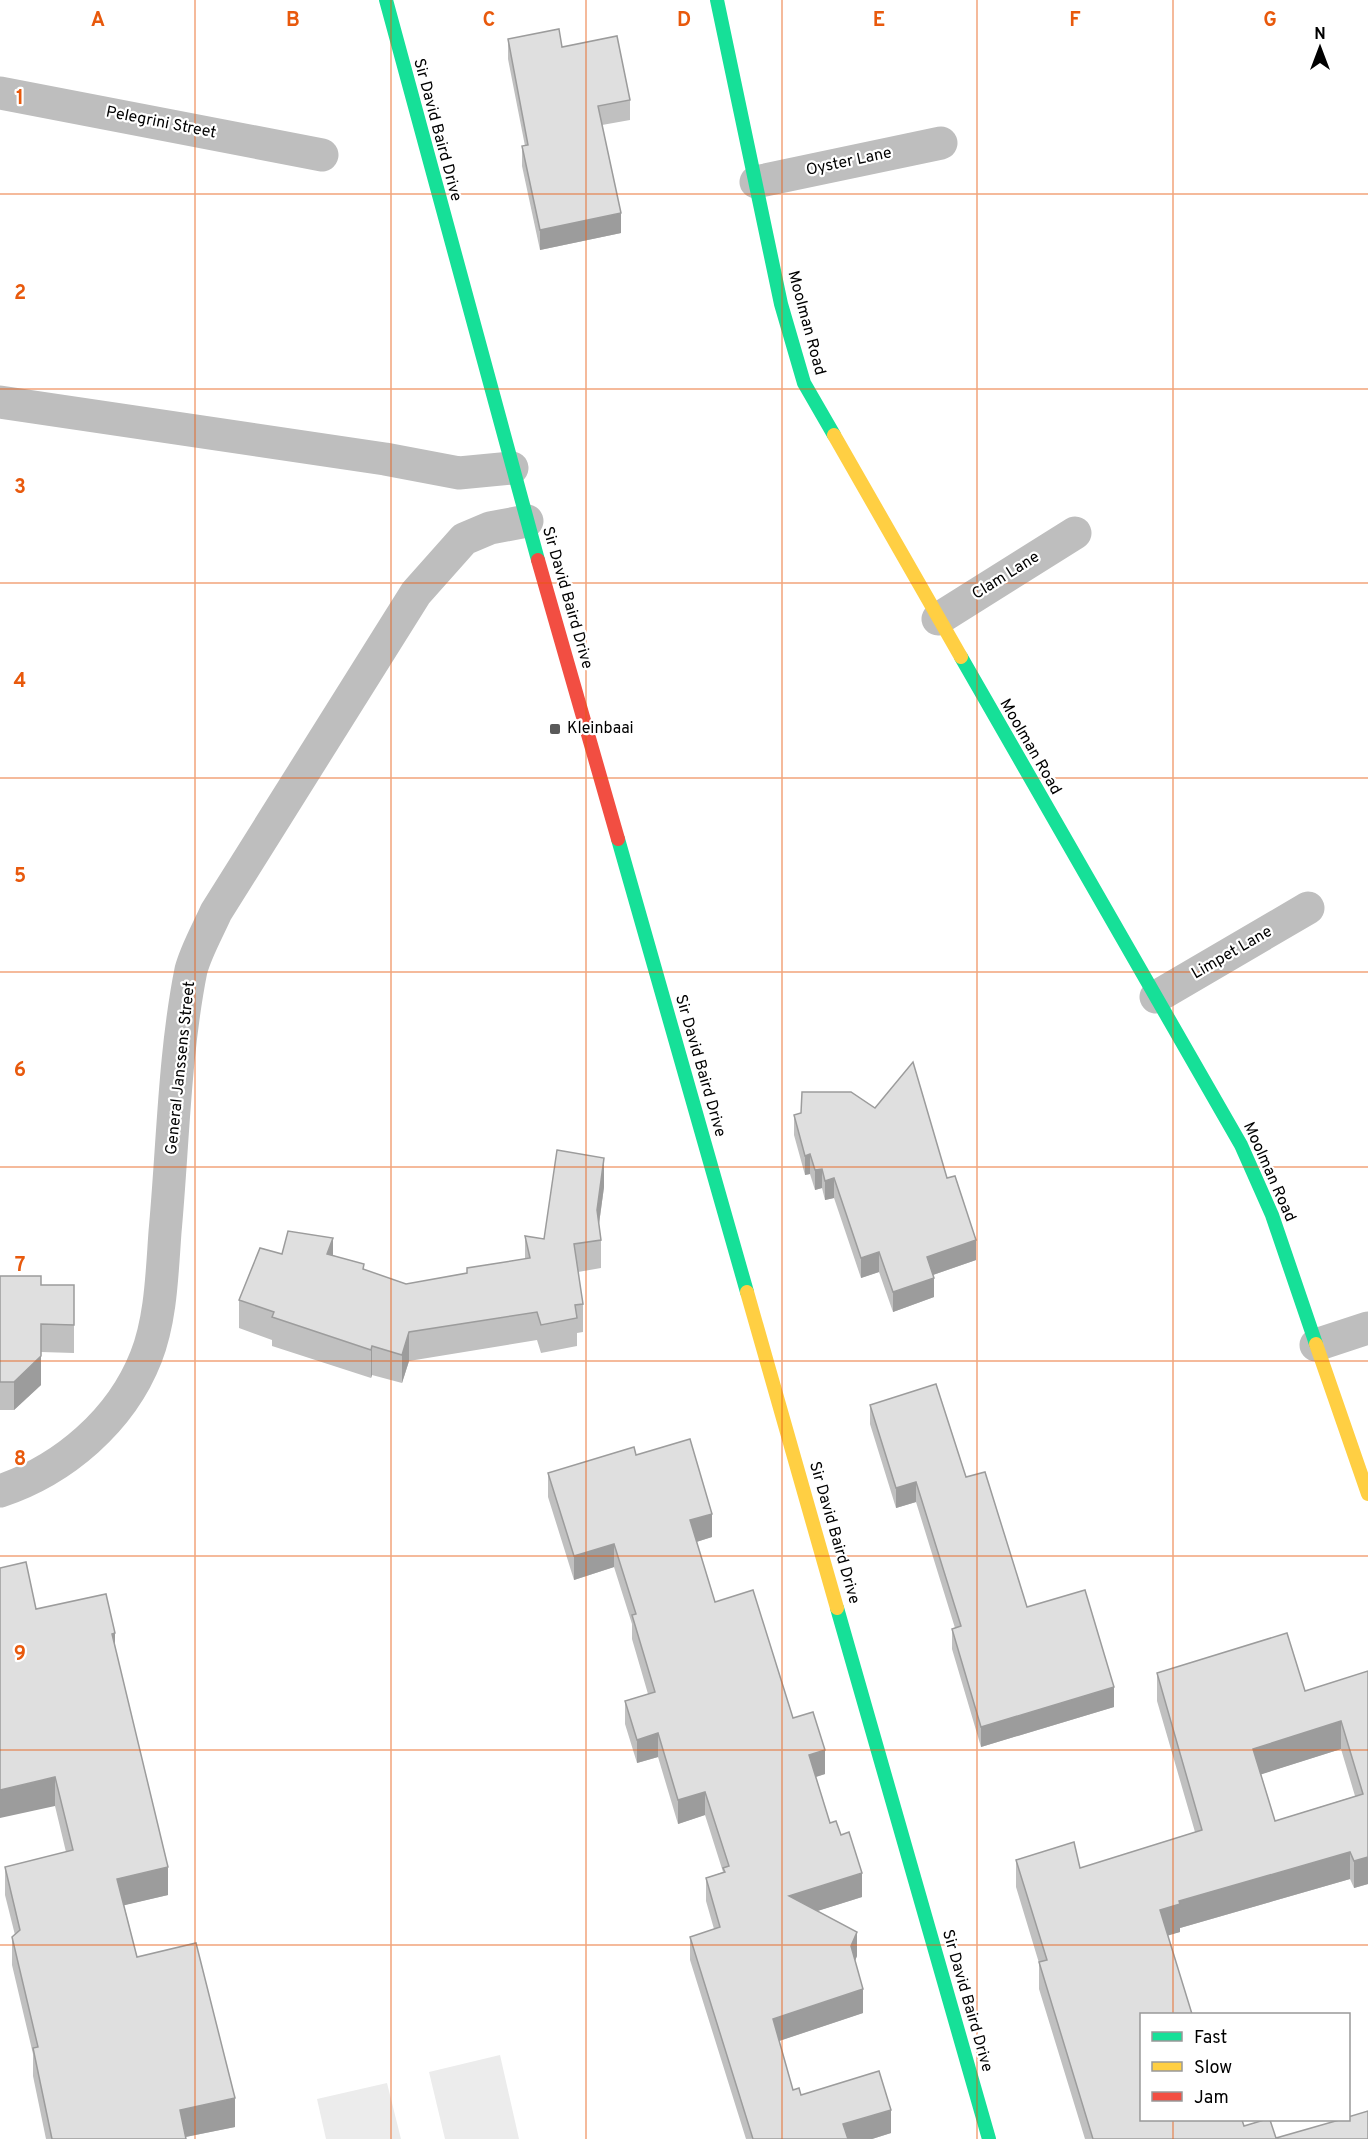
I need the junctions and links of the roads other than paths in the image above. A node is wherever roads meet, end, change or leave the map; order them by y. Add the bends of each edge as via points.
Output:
1 (386, 0) edge
2 (717, 0) edge
3 (0, 93) edge
4 (941, 143) dead end
5 (322, 154) dead end
6 (756, 182) junction
7 (0, 402) edge
8 (512, 468) junction
9 (527, 521) junction
10 (1075, 533) dead end
11 (938, 620) junction
12 (1308, 908) dead end
13 (1156, 997) junction
14 (1368, 1328) edge
15 (1316, 1345) junction
16 (0, 1491) edge
17 (1368, 1494) edge
18 (989, 2139) edge

1 - 8 street, Sir David Baird Drive
2 - 6 street, Moolman Road
3 - 5 street, Pelegrini Street
4 - 6 street, Oyster Lane
6 - 11 street, Moolman Road via 782,304 804,383
7 - 8 street via 385,459 440,471
8 - 9 street, Sir David Baird Drive
9 - 16 street, General Janssens Street via 490,528 464,539 416,593 216,912 192,967 184,1016 162,1272 146,1358 131,1387 96,1434 65,1460 29,1481
9 - 18 street, Sir David Baird Drive
10 - 11 street, Clam Lane
11 - 13 street, Moolman Road
12 - 13 street, Limpet Lane
13 - 15 street, Moolman Road via 1241,1145 1272,1215
14 - 15 street
15 - 17 street, Moolman Road

